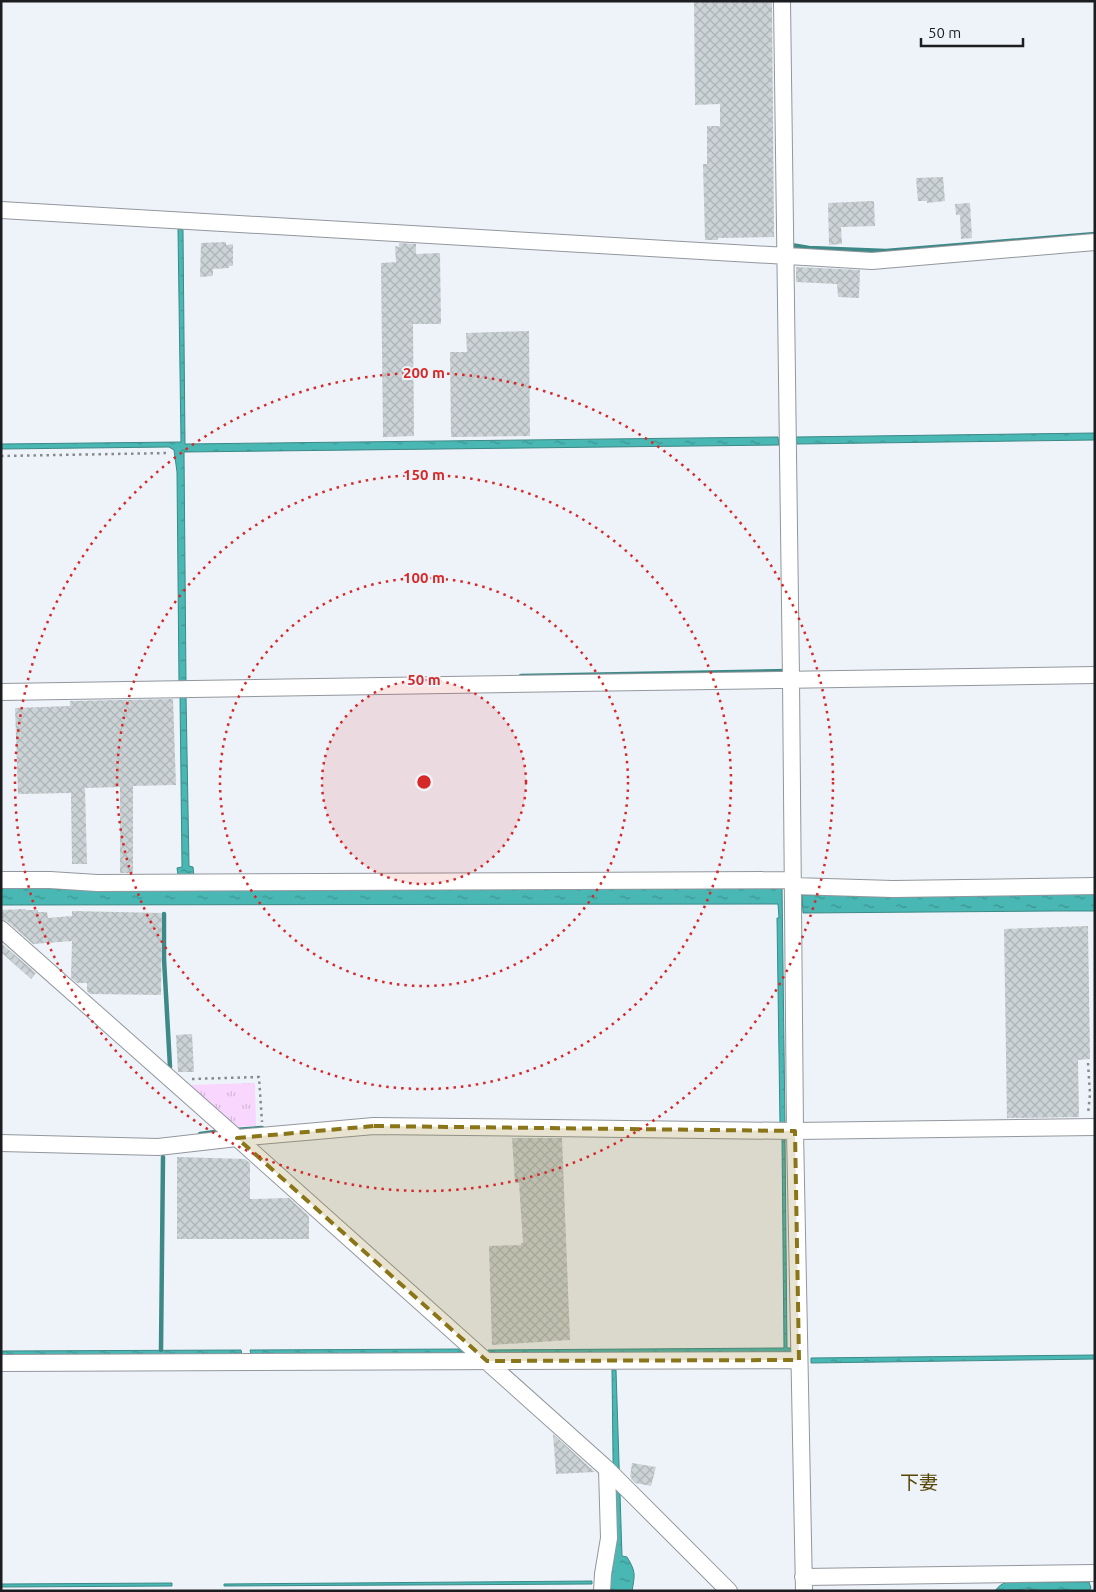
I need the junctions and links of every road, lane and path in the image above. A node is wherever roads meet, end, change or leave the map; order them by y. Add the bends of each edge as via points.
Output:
1 (782, 1) edge
2 (1, 210) edge
3 (1095, 242) edge
4 (785, 256) junction
5 (169, 453) dead end
6 (1, 456) edge
7 (1095, 674) edge
8 (791, 679) junction
9 (1, 692) edge
10 (1, 880) edge
11 (793, 885) junction
12 (1095, 886) edge
13 (1, 929) edge
14 (1088, 1063) dead end
15 (172, 1080) junction
16 (1091, 1127) edge
17 (795, 1131) junction
18 (262, 1136) junction
19 (238, 1138) junction
20 (1, 1143) edge
21 (799, 1360) junction
22 (487, 1361) junction
23 (1, 1363) edge
24 (607, 1469) junction
25 (1095, 1573) edge
26 (803, 1584) edge
27 (602, 1591) edge
28 (730, 1591) edge

1 - 4 street
2 - 4 street
3 - 4 street via 872,261
4 - 8 street
5 - 6 path
7 - 8 street
8 - 9 street
8 - 11 street
10 - 11 street
11 - 12 street via 893,889
11 - 17 street
13 - 15 street
14 - 16 path
15 - 18 path via 260,1077
15 - 19 street
16 - 17 street
17 - 18 street via 374,1126
17 - 21 street
18 - 19 street
19 - 20 street via 158,1147
19 - 22 street
21 - 22 street
21 - 26 street
22 - 23 street
22 - 24 street
24 - 27 street via 609,1538
24 - 28 street
25 - 26 street

